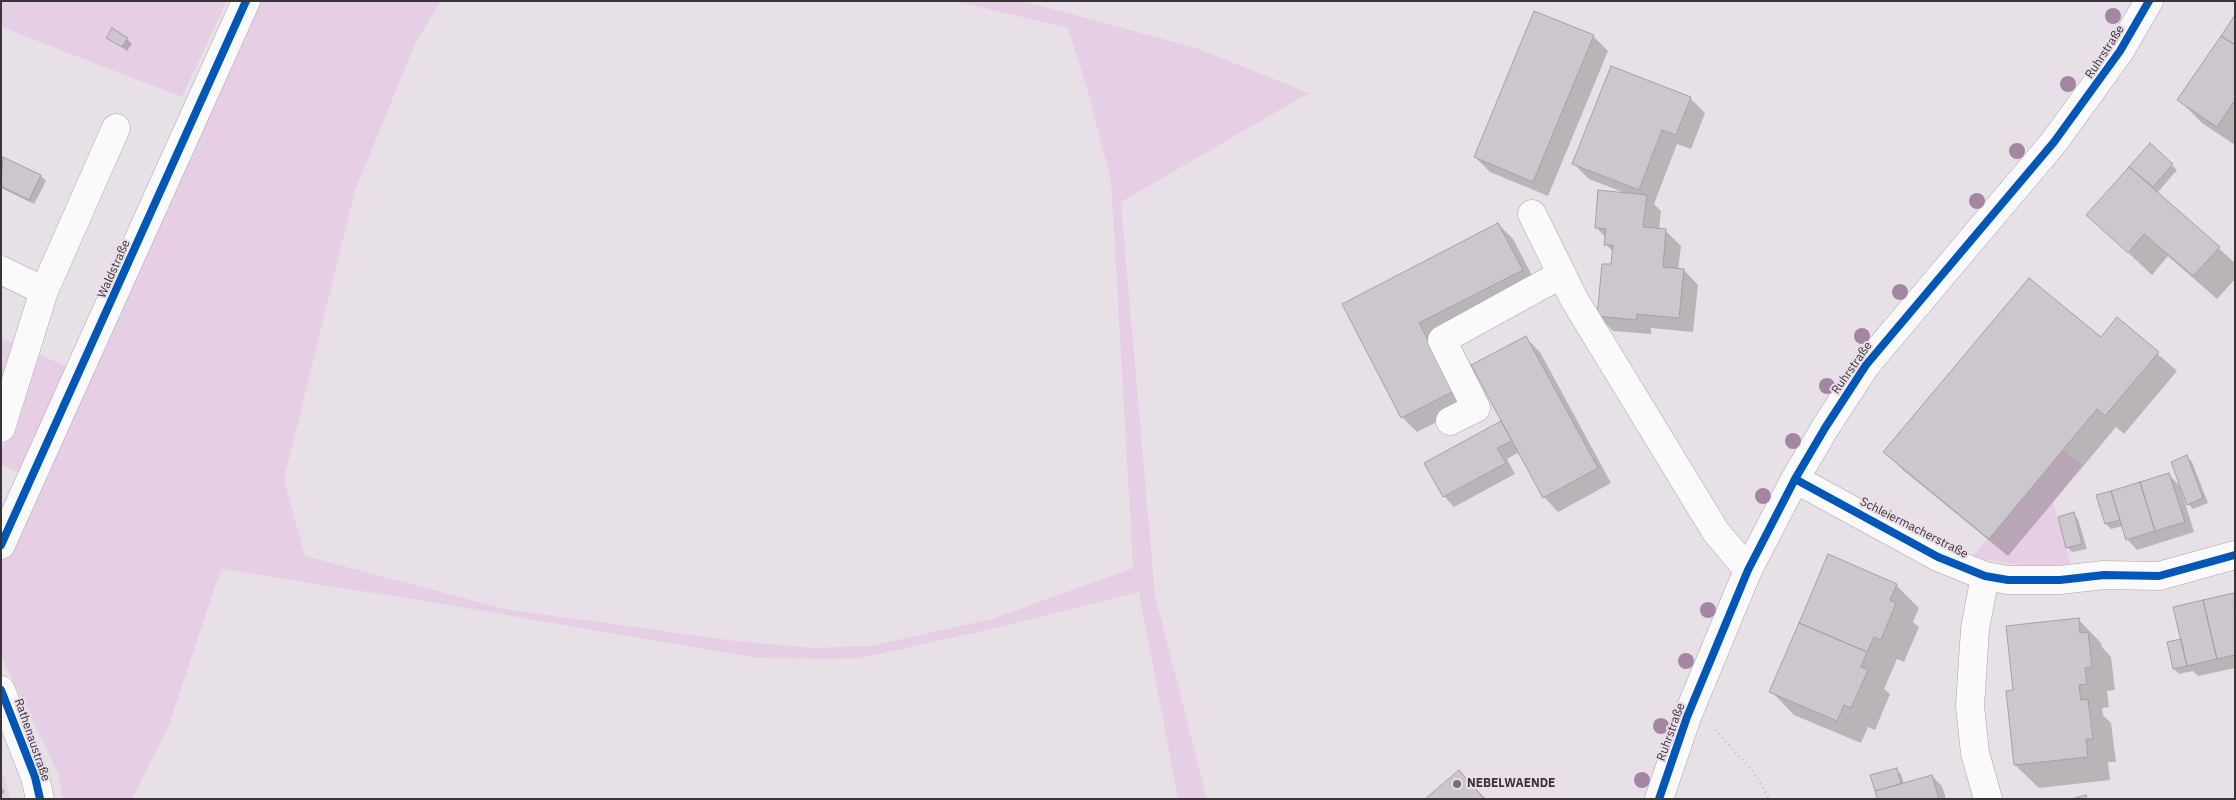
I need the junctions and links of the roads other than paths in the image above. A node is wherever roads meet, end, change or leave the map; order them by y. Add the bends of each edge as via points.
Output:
1 (246, 1) edge
2 (2149, 1) edge
3 (116, 128) dead end
4 (1532, 214) dead end
5 (1, 270) edge
6 (1562, 274) junction
7 (44, 291) junction
8 (1450, 421) dead end
9 (1, 428) edge
10 (1795, 479) junction
11 (1, 545) edge
12 (2235, 555) edge
13 (1748, 570) junction
14 (1985, 576) junction
15 (1, 690) edge
16 (40, 799) edge
17 (1659, 799) edge
18 (1988, 799) edge

1 - 11 street, Waldstraße
2 - 10 street, Ruhrstraße via 2120,51 2054,142 1866,365
3 - 7 street
4 - 6 street
5 - 7 street
6 - 8 street via 1442,340 1476,408
6 - 13 street via 1574,299 1716,532
7 - 9 street
10 - 13 street, Ruhrstraße
10 - 14 street, Schleiermacherstraße via 1938,556
12 - 14 street, Schleiermacherstraße via 2159,576 2104,575 2028,582
13 - 17 street, Ruhrstraße via 1687,717
14 - 18 street via 1975,629 1970,706 1975,753
15 - 16 street, Rathenaustraße

